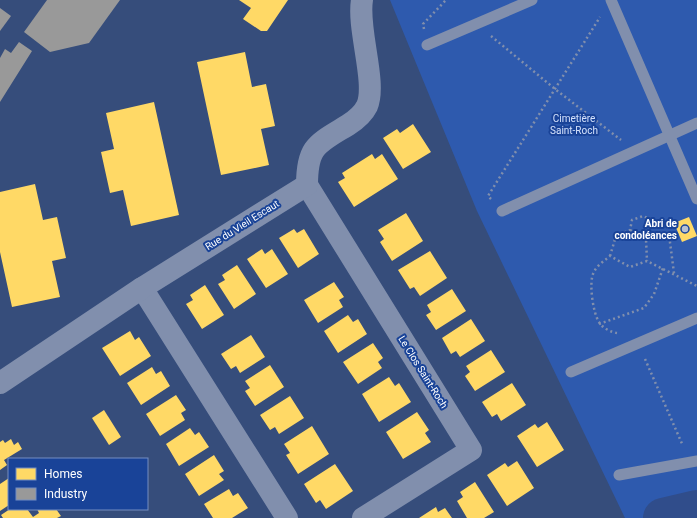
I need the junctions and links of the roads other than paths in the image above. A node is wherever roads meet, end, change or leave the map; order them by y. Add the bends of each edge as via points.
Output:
1 (362, 0) edge
2 (532, 0) edge
3 (611, 0) edge
4 (427, 45) road end
5 (697, 123) edge
6 (669, 135) junction
7 (307, 185) junction
8 (697, 199) edge
9 (502, 211) road end
10 (142, 288) junction
11 (697, 318) edge
12 (571, 372) dead end
13 (0, 383) edge
14 (697, 461) edge
15 (619, 475) dead end
16 (287, 518) edge
17 (363, 518) edge

1 - 7 street via 361,17 369,87 367,105 358,118 315,147 308,163
2 - 4 lane
3 - 6 lane
5 - 6 lane
6 - 8 lane
6 - 9 lane
7 - 10 street, Rue du Vieil Escaut
7 - 17 street, Le Clos Saint-Roch via 471,450
10 - 13 street, Rue du Vieil Escaut
10 - 16 street
11 - 12 lane
14 - 15 lane

